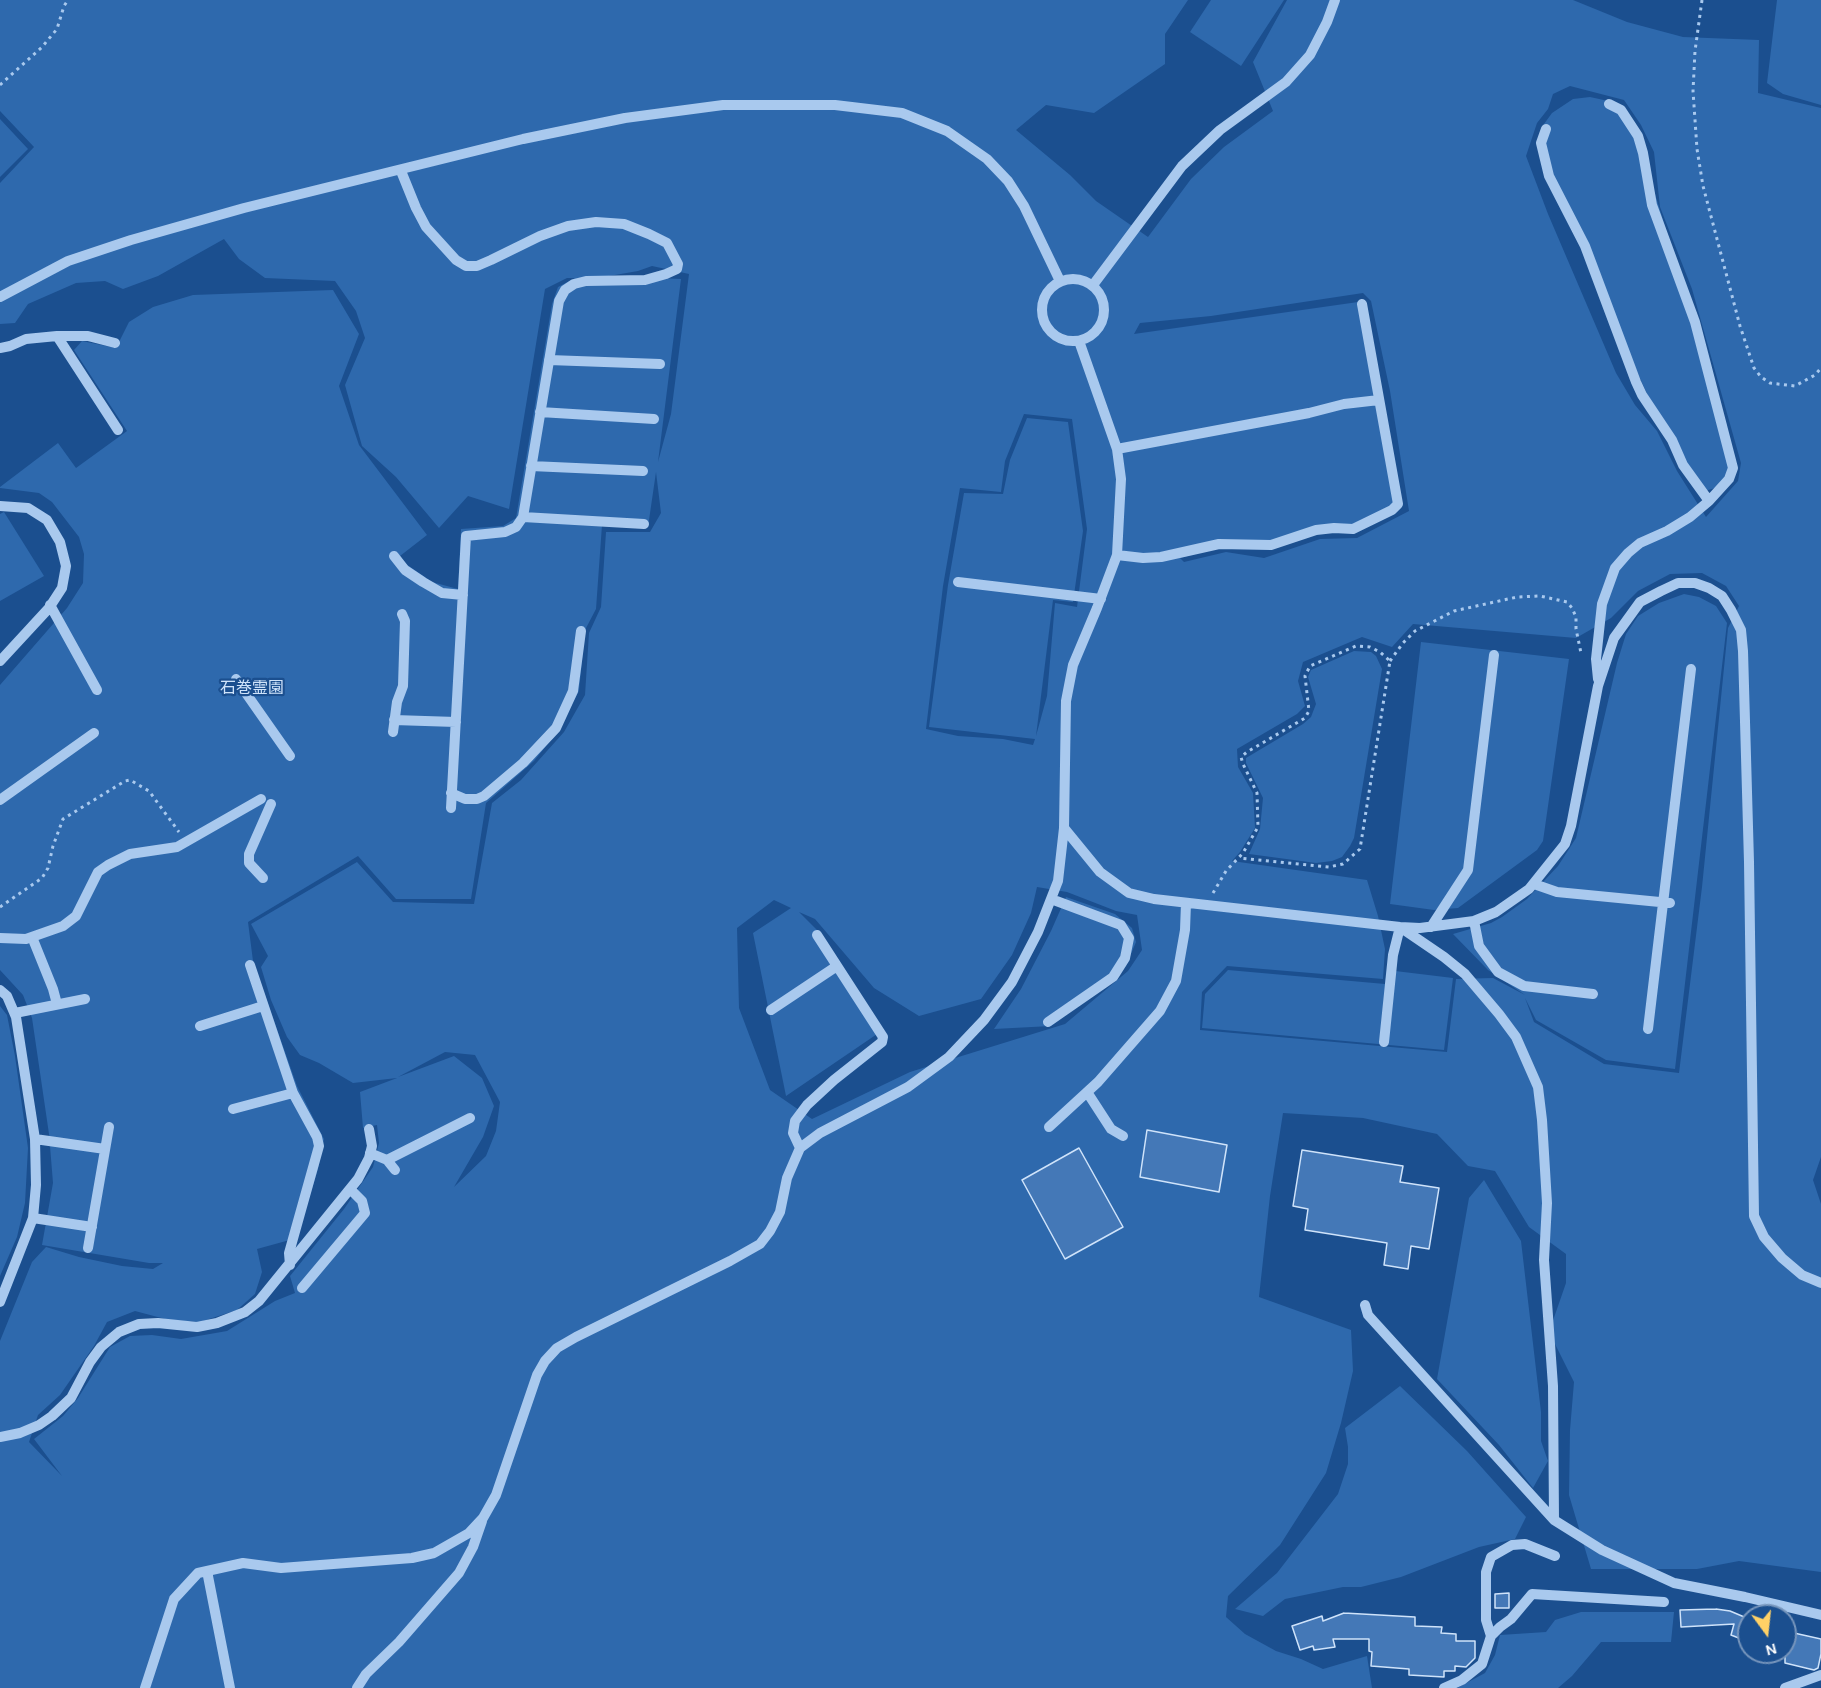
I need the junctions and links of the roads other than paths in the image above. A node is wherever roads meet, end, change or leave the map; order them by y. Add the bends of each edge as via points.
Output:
1 (1335, 0) edge
2 (1609, 104) dead end
3 (1546, 129) dead end
4 (401, 171) junction
5 (1060, 281) junction
6 (1093, 285) junction
7 (0, 297) edge
8 (1362, 304) dead end
9 (57, 336) junction
10 (1079, 341) junction
11 (114, 343) dead end
12 (0, 348) edge
13 (549, 360) junction
14 (660, 364) dead end
15 (1379, 400) junction
16 (540, 412) junction
17 (654, 418) dead end
18 (118, 430) dead end
19 (1117, 449) junction
20 (531, 466) junction
21 (643, 471) dead end
22 (1709, 501) junction
23 (0, 506) edge
24 (523, 517) junction
25 (644, 524) dead end
26 (1117, 555) junction
27 (394, 556) dead end
28 (958, 582) dead end
29 (463, 595) junction
30 (1101, 599) junction
31 (50, 605) junction
32 (402, 614) dead end
33 (581, 631) dead end
34 (1494, 655) dead end
35 (0, 661) edge
36 (1691, 669) dead end
37 (236, 679) dead end
38 (1598, 686) junction
39 (97, 690) dead end
40 (394, 720) junction
41 (456, 722) junction
42 (393, 732) dead end
43 (94, 733) dead end
44 (290, 756) dead end
45 (451, 793) junction
46 (0, 800) edge
47 (451, 808) dead end
48 (1064, 828) junction
49 (263, 878) dead end
50 (1534, 884) junction
51 (1051, 899) junction
52 (1185, 903) junction
53 (1666, 903) junction
54 (1474, 921) junction
55 (1400, 927) junction
56 (1431, 927) junction
57 (817, 934) dead end
58 (32, 937) junction
59 (0, 938) edge
60 (250, 965) dead end
61 (837, 966) junction
62 (0, 990) edge
63 (1593, 994) dead end
64 (85, 999) dead end
65 (57, 1004) junction
66 (263, 1006) junction
67 (771, 1010) dead end
68 (15, 1013) junction
69 (1048, 1022) dead end
70 (200, 1026) dead end
71 (1648, 1029) dead end
72 (1384, 1042) dead end
73 (1087, 1092) junction
74 (293, 1093) junction
75 (233, 1110) dead end
76 (470, 1118) dead end
77 (1049, 1126) dead end
78 (109, 1127) dead end
79 (369, 1129) dead end
80 (1124, 1136) dead end
81 (35, 1139) junction
82 (800, 1148) junction
83 (105, 1149) junction
84 (370, 1153) junction
85 (387, 1160) junction
86 (395, 1170) dead end
87 (350, 1189) junction
88 (33, 1218) junction
89 (92, 1227) junction
90 (88, 1248) dead end
91 (290, 1265) junction
92 (1821, 1283) edge
93 (302, 1288) dead end
94 (0, 1302) edge
95 (1365, 1305) dead end
96 (0, 1437) edge
97 (483, 1518) junction
98 (1554, 1520) junction
99 (1555, 1556) dead end
100 (207, 1572) junction
101 (1664, 1602) dead end
102 (1821, 1615) edge
103 (1491, 1636) junction
104 (1821, 1675) edge
105 (145, 1688) edge
106 (230, 1688) edge
107 (357, 1688) edge
108 (1444, 1688) edge
109 (1785, 1688) edge

1 - 6 street via 1310,55 1286,82 1220,130 1182,166
2 - 22 street via 1621,110 1638,136 1652,204 1695,322 1732,464 1729,478
3 - 22 street via 1541,143 1549,176 1579,231 1636,382 1683,465
4 - 5 street via 523,139 625,118 723,105 835,105 902,113 947,131 987,159 1008,181
4 - 7 street via 244,208 131,240 68,261
4 - 13 street via 426,227 466,266 491,261 568,226 596,222 624,224 667,243 678,264 666,274 645,280 586,281 565,290 559,300
5 - 6 street via 1077,279
5 - 10 street via 1046,295 1042,315 1059,338
6 - 10 street via 1103,300 1104,317 1095,333
8 - 15 street
9 - 11 street via 88,336
9 - 12 street via 27,339
9 - 18 street
10 - 19 street
13 - 14 street
13 - 16 street
15 - 19 street
15 - 26 street via 1398,504 1392,510 1353,529 1316,530 1271,544 1207,545 1161,557
16 - 17 street
16 - 20 street
19 - 26 street via 1121,479
20 - 21 street
20 - 24 street
22 - 38 street via 1667,531 1640,543 1615,568 1602,604
23 - 31 street via 28,508 47,520 60,542 66,566 62,588
24 - 25 street
24 - 29 street via 516,527 505,532 466,536
26 - 30 street
27 - 29 street via 405,570 423,582 442,592
28 - 30 street
29 - 41 street
30 - 48 street via 1073,665 1066,701
31 - 35 street
31 - 39 street
32 - 40 street via 403,686
33 - 45 street via 573,691 556,728 484,796 465,799
34 - 56 street via 1468,870
36 - 53 street
37 - 44 street
38 - 50 street via 1571,826 1565,844
38 - 92 street via 1614,638 1640,602 1678,583 1695,583 1722,596 1741,630 1754,1216 1764,1237 1782,1258 1802,1275
40 - 41 street
40 - 42 street
41 - 45 street
43 - 46 street
45 - 47 street
48 - 51 street via 1058,881
48 - 52 street via 1100,872 1129,893
49 - 58 street via 249,863 249,854 266,802 177,847 130,854 108,865 98,872 76,916 63,926
50 - 53 street via 1557,892
50 - 54 street via 1512,902
51 - 69 street via 1121,925 1130,938 1125,958 1113,977
51 - 82 street via 1012,982 984,1020 949,1057 908,1087 820,1133
52 - 55 street
52 - 73 street via 1185,930 1176,981 1160,1011
53 - 71 street
54 - 56 street
54 - 63 street via 1479,946 1498,972 1524,986
55 - 56 street
55 - 72 street via 1393,955
55 - 98 street via 1465,974 1516,1037 1538,1087 1547,1203 1544,1260 1553,1386
57 - 61 street
58 - 59 street
58 - 65 street
60 - 66 street
61 - 67 street
61 - 82 street via 883,1037 807,1105 795,1121 793,1133
62 - 68 street
64 - 65 street
65 - 68 street
66 - 70 street
66 - 74 street
68 - 81 street
73 - 77 street
73 - 80 street via 1111,1129
74 - 75 street
74 - 91 street via 319,1146 289,1253
76 - 85 street
78 - 83 street
79 - 84 street
81 - 83 street
81 - 88 street
82 - 97 street via 787,1178 780,1212 760,1244 576,1337 545,1361 496,1495
83 - 89 street
84 - 85 street
84 - 87 street
85 - 86 street
87 - 91 street
87 - 93 street via 362,1201 365,1213
88 - 89 street
88 - 94 street
89 - 90 street
91 - 96 street via 260,1301 217,1323 197,1327 139,1324 119,1332 101,1347 71,1398 52,1416 20,1433
95 - 98 street via 1368,1315
97 - 100 street via 469,1533 443,1548 412,1558 281,1568 243,1563
97 - 107 street via 459,1573
98 - 102 street via 1602,1550 1674,1582
99 - 103 street via 1525,1544 1512,1545 1491,1557 1486,1572 1486,1620
100 - 105 street via 198,1574 174,1599
100 - 106 street
101 - 103 street via 1532,1594
103 - 108 street via 1482,1664
104 - 109 street

